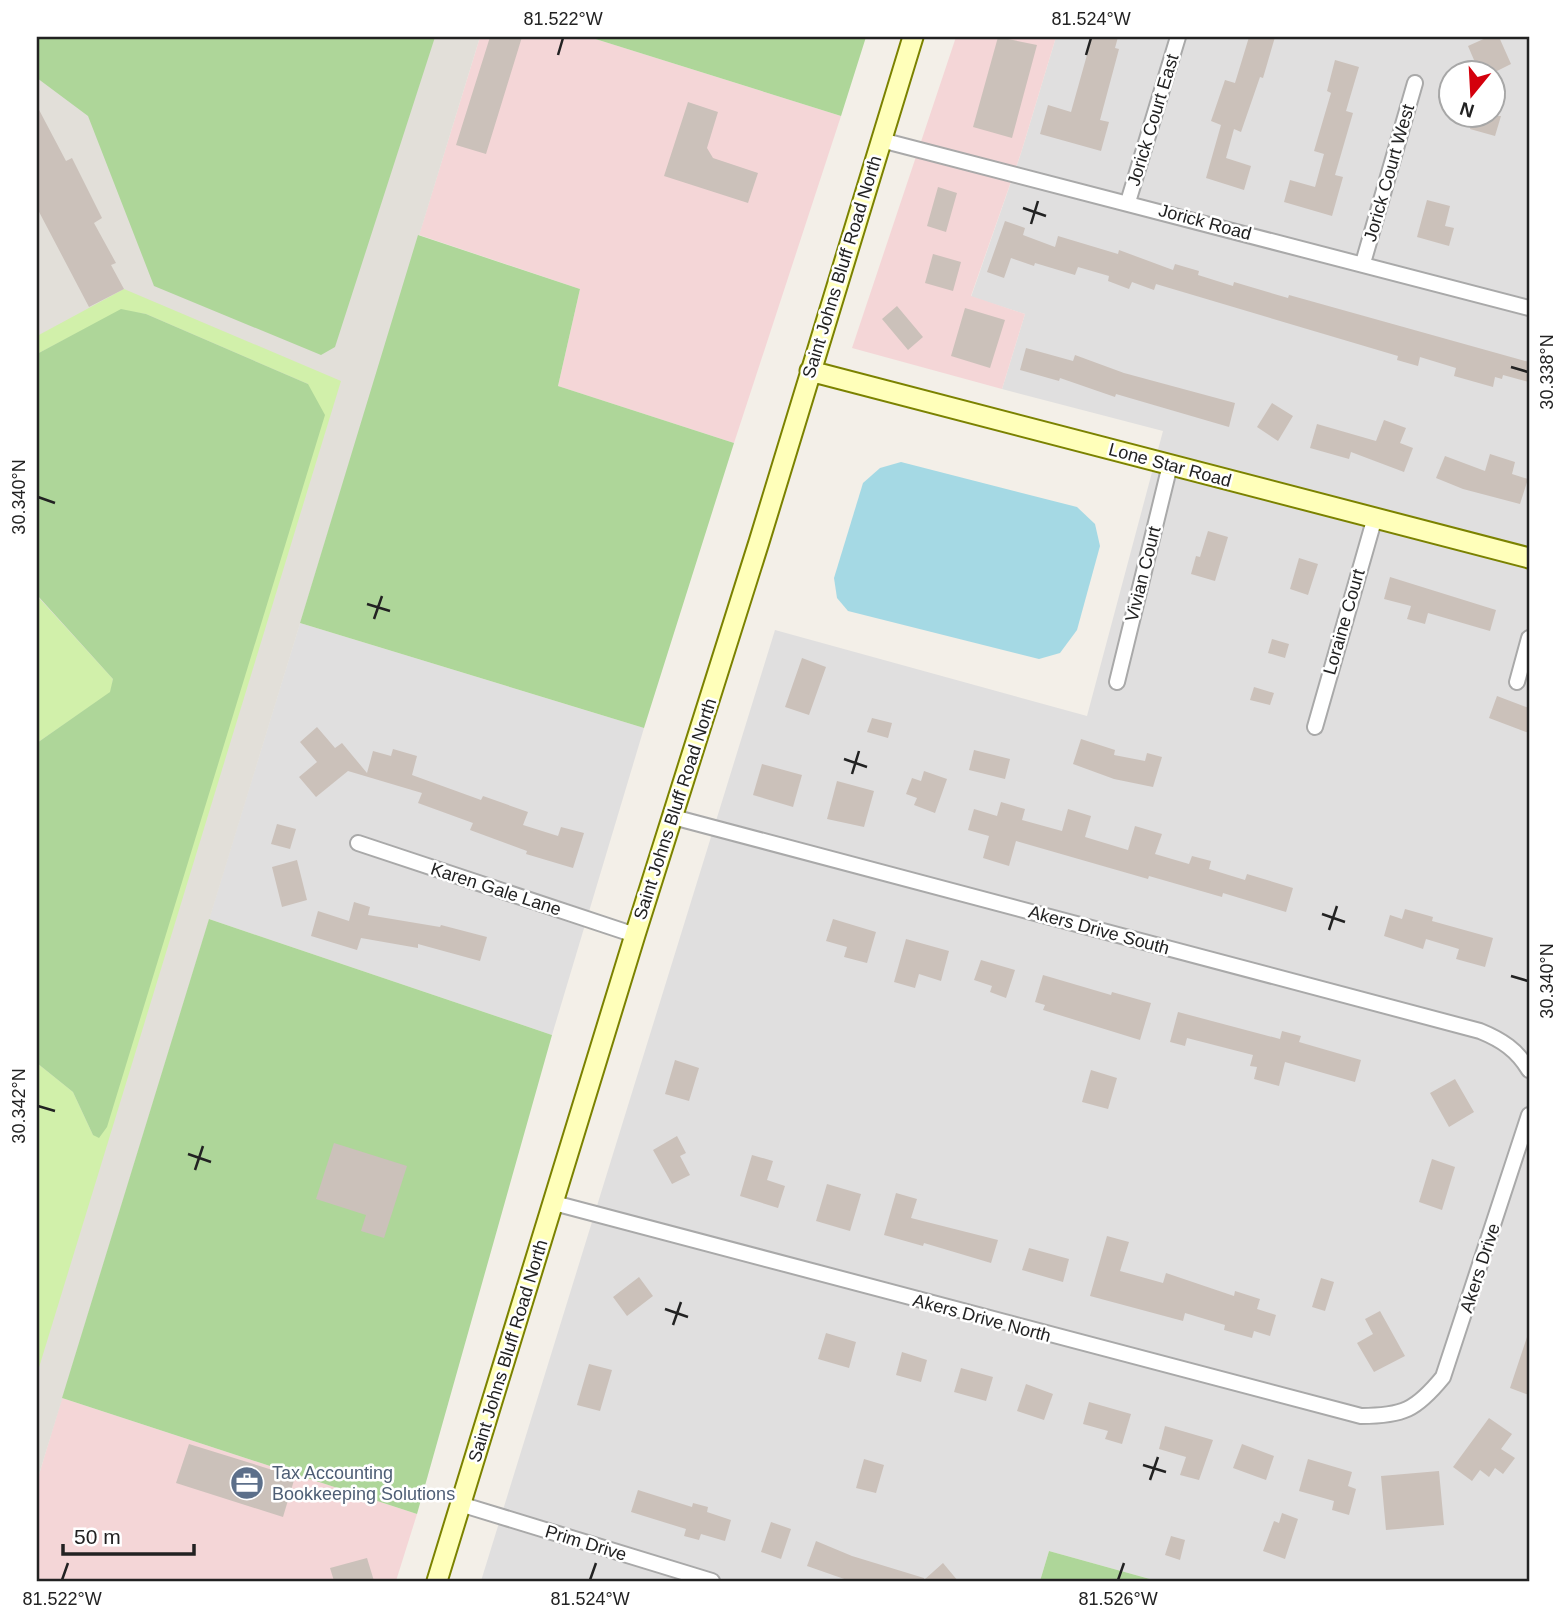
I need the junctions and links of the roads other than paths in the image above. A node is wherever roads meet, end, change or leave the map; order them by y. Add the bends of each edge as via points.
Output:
1 (913, 37) edge
2 (1178, 37) edge
3 (1415, 83) dead end
4 (881, 140) junction
5 (1128, 202) junction
6 (1363, 264) junction
7 (1529, 308) edge
8 (810, 371) junction
9 (1170, 465) junction
10 (1375, 517) junction
11 (1529, 558) edge
12 (1529, 638) edge
13 (1116, 682) dead end
14 (1517, 682) dead end
15 (1315, 727) dead end
16 (673, 817) junction
17 (358, 843) dead end
18 (635, 935) junction
19 (1529, 1070) edge
20 (1529, 1115) edge
21 (554, 1203) junction
22 (1411, 1408) joint
23 (460, 1504) junction
24 (436, 1581) edge
25 (712, 1581) edge

1 - 4 main road, Saint Johns Bluff Road North
2 - 5 street, Jorick Court East
3 - 6 street, Jorick Court West
4 - 5 street, Jorick Road
4 - 8 main road, Saint Johns Bluff Road North
5 - 6 street, Jorick Road
6 - 7 street, Jorick Road
8 - 9 main road, Lone Star Road
8 - 16 main road, Saint Johns Bluff Road North
9 - 10 main road, Lone Star Road
9 - 13 street, Vivian Court
10 - 11 main road, Lone Star Road
10 - 15 street, Loraine Court
12 - 14 street
16 - 18 main road, Saint Johns Bluff Road North
16 - 19 street, Akers Drive South via 1480,1031 1519,1054
17 - 18 street, Karen Gale Lane
18 - 21 main road, Saint Johns Bluff Road North
20 - 22 street, Akers Drive via 1443,1377
21 - 22 street, Akers Drive North via 1361,1416 1396,1415
21 - 23 main road, Saint Johns Bluff Road North
23 - 24 main road, Saint Johns Bluff Road North
23 - 25 street, Prim Drive

